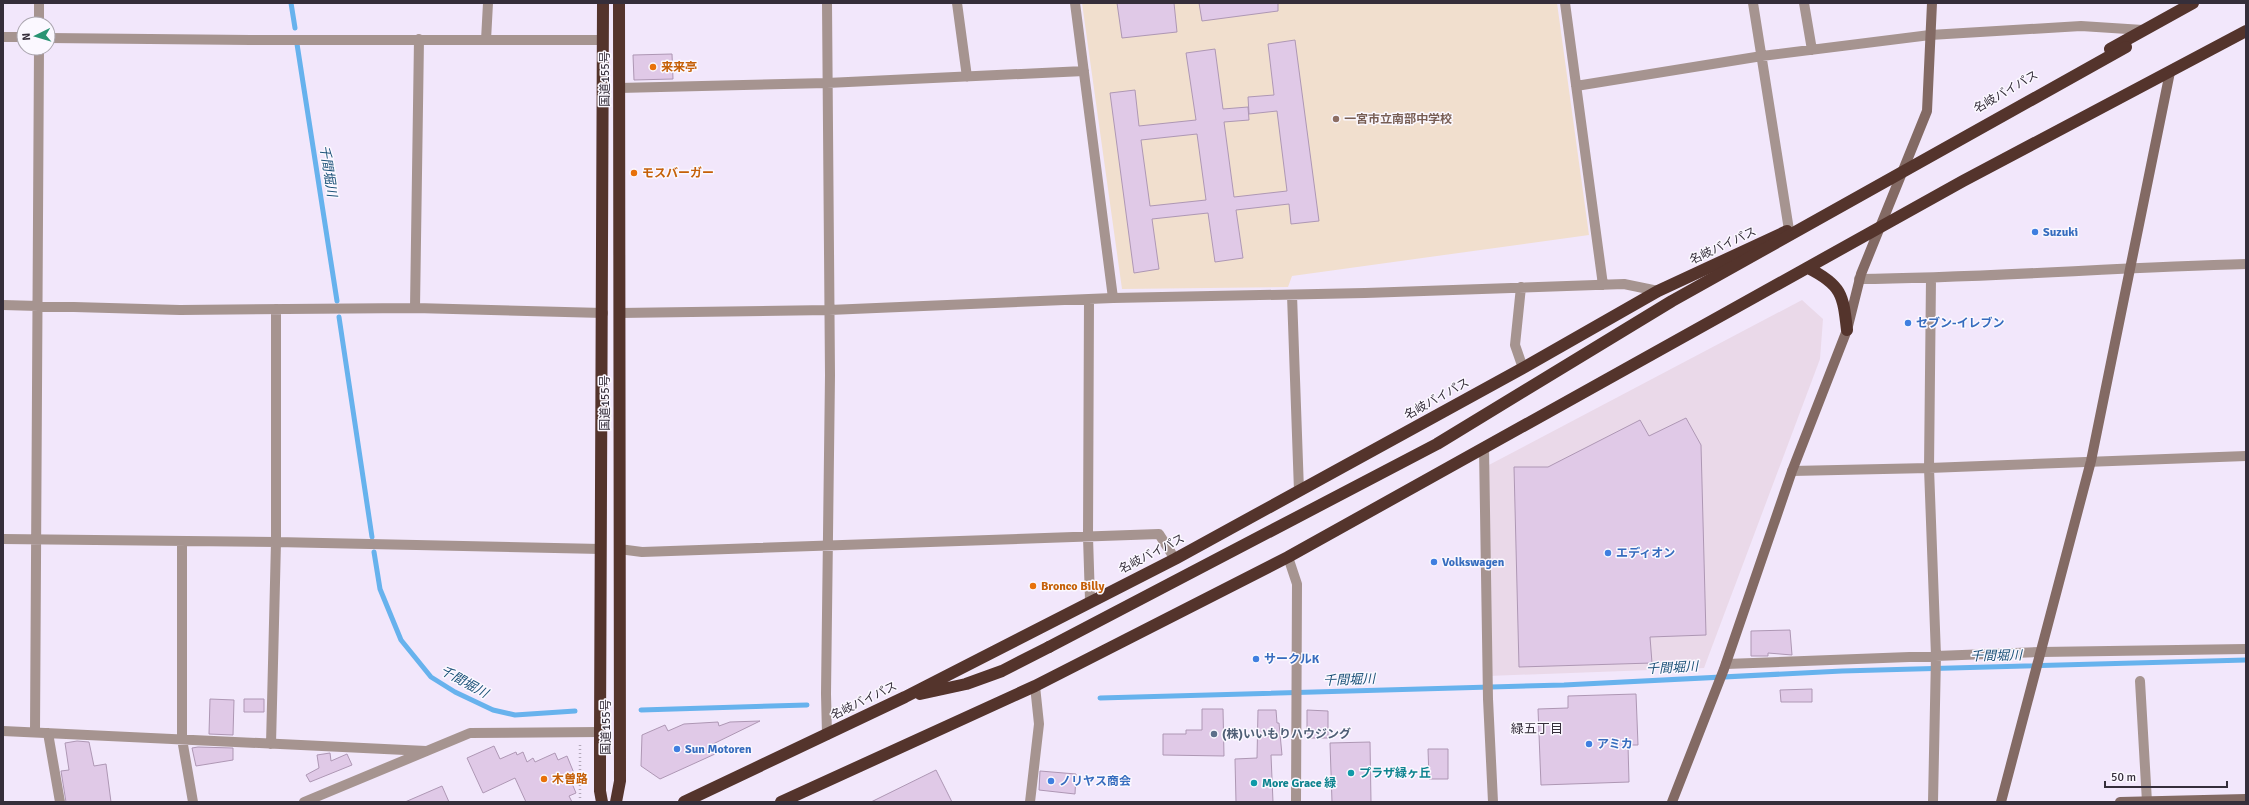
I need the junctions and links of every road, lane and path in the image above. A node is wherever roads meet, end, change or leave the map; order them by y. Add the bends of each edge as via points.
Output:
1 (39, 3) edge
2 (488, 3) edge
3 (603, 3) edge
4 (619, 3) edge
5 (827, 3) edge
6 (957, 3) edge
7 (1075, 3) edge
8 (1565, 3) edge
9 (1753, 3) edge
10 (1804, 3) edge
11 (1932, 3) edge
12 (2198, 3) edge
13 (2188, 4) edge
14 (39, 16) edge
15 (2144, 30) junction
16 (2246, 31) edge
17 (1930, 35) junction
18 (3, 37) edge
19 (16, 37) edge
20 (56, 38) edge
21 (419, 39) junction
22 (486, 40) junction
23 (603, 40) junction
24 (1812, 50) junction
25 (39, 56) edge
26 (1762, 56) junction
27 (1084, 71) junction
28 (2170, 72) junction
29 (967, 77) junction
30 (827, 83) junction
31 (1576, 86) junction
32 (620, 88) junction
33 (1908, 162) junction
34 (1881, 228) junction
35 (1789, 230) junction
36 (2246, 264) edge
37 (2130, 267) junction
38 (1808, 268) junction
39 (1931, 278) junction
40 (1859, 279) junction
41 (1603, 284) junction
42 (1521, 287) junction
43 (1658, 291) junction
44 (1292, 295) junction
45 (1113, 298) junction
46 (1089, 299) junction
47 (3, 305) edge
48 (36, 306) junction
49 (415, 308) junction
50 (276, 309) junction
51 (829, 310) junction
52 (602, 313) junction
53 (619, 313) junction
54 (1847, 330) junction
55 (1523, 368) junction
56 (1484, 448) junction
57 (2246, 456) edge
58 (2091, 461) junction
59 (1929, 468) junction
60 (1792, 471) junction
61 (1300, 491) junction
62 (1088, 537) junction
63 (3, 540) edge
64 (38, 541) junction
65 (182, 542) junction
66 (276, 542) junction
67 (828, 545) junction
68 (602, 549) junction
69 (619, 549) junction
70 (1288, 557) junction
71 (1174, 559) junction
72 (1090, 600) junction
73 (2246, 649) edge
74 (2041, 655) junction
75 (1936, 660) junction
76 (1725, 666) junction
77 (2140, 681) dead end
78 (1035, 686) junction
79 (905, 697) junction
80 (3, 731) edge
81 (35, 732) junction
82 (581, 732) junction
83 (600, 732) junction
84 (48, 733) junction
85 (827, 735) junction
86 (182, 739) junction
87 (271, 744) junction
88 (426, 752) junction
89 (2246, 799) edge
90 (60, 802) edge
91 (193, 802) edge
92 (304, 802) edge
93 (580, 802) edge
94 (602, 802) edge
95 (616, 802) edge
96 (684, 802) edge
97 (781, 802) edge
98 (1030, 802) edge
99 (1296, 802) edge
100 (1493, 802) edge
101 (1672, 802) edge
102 (1933, 802) edge
103 (2001, 802) edge
104 (2120, 802) edge
105 (2147, 802) edge

1 - 14 street
2 - 22 street
3 - 23 highway, 国道155号
4 - 32 highway, 国道155号
5 - 30 street
6 - 29 street
7 - 27 street
8 - 31 street
9 - 26 street
10 - 24 street
11 - 17 street
12 - 79 highway, bridge via 2126,47 1672,301 1437,444 1002,671 966,684
13 - 15 highway, 名岐バイパス
15 - 17 street via 2081,26
15 - 33 highway, 名岐バイパス
16 - 28 highway
17 - 24 street
17 - 33 street via 1927,111
18 - 19 street
20 - 21 street
21 - 22 street
21 - 49 street
22 - 23 street
23 - 52 highway, 国道155号
24 - 26 street
25 - 48 street
26 - 31 street
26 - 35 street
27 - 29 street
27 - 45 street
28 - 34 highway via 1963,181
28 - 37 street
29 - 30 street
30 - 32 street
30 - 51 street
31 - 41 street
32 - 53 highway, 国道155号
33 - 34 street
33 - 35 highway, 名岐バイパス
34 - 38 highway
34 - 40 street
35 - 43 highway, 名岐バイパス
36 - 37 street
37 - 39 street
37 - 58 street
38 - 54 highway via 1824,276 1838,291 1844,301
38 - 56 highway
39 - 40 street
39 - 59 street
40 - 54 street
41 - 42 street
41 - 43 street via 1624,284
42 - 44 street
42 - 55 street via 1515,345
43 - 55 highway, 名岐バイパス
44 - 45 street
44 - 61 street
45 - 46 street
46 - 51 street
46 - 62 street
47 - 48 street
48 - 50 street via 180,310
48 - 64 street
49 - 50 street
49 - 52 street
50 - 66 street
51 - 53 street
51 - 67 street
52 - 68 highway, 国道155号
53 - 69 highway, 国道155号
54 - 60 street
55 - 61 highway, 名岐バイパス
56 - 70 highway
56 - 100 street via 1488,699
57 - 58 street
58 - 59 street
58 - 74 street
59 - 60 street
59 - 75 street
60 - 76 street
61 - 71 highway, 名岐バイパス
62 - 67 street
62 - 71 street via 1159,534
62 - 72 street
63 - 64 street
64 - 65 street
64 - 81 street
65 - 66 street
65 - 86 street
66 - 68 street
66 - 87 street
67 - 69 street via 642,552
67 - 85 street
68 - 83 highway, 国道155号
69 - 95 highway, 国道155号 via 620,781
70 - 78 highway
70 - 99 street via 1297,584
71 - 72 highway, 名岐バイパス
72 - 79 highway, 名岐バイパス
73 - 74 street
74 - 75 street
74 - 103 street
75 - 76 street
75 - 102 street
76 - 101 street
77 - 105 street
78 - 97 highway
78 - 98 street via 1039,724
79 - 85 highway, 名岐バイパス
80 - 81 street
81 - 84 street
82 - 83 street
82 - 88 street via 470,733
82 - 93 path
83 - 94 highway, 国道155号
84 - 86 street
84 - 90 street
85 - 96 highway, 名岐バイパス
86 - 87 street
86 - 91 street
87 - 88 street
88 - 92 street
89 - 105 street
104 - 105 street

